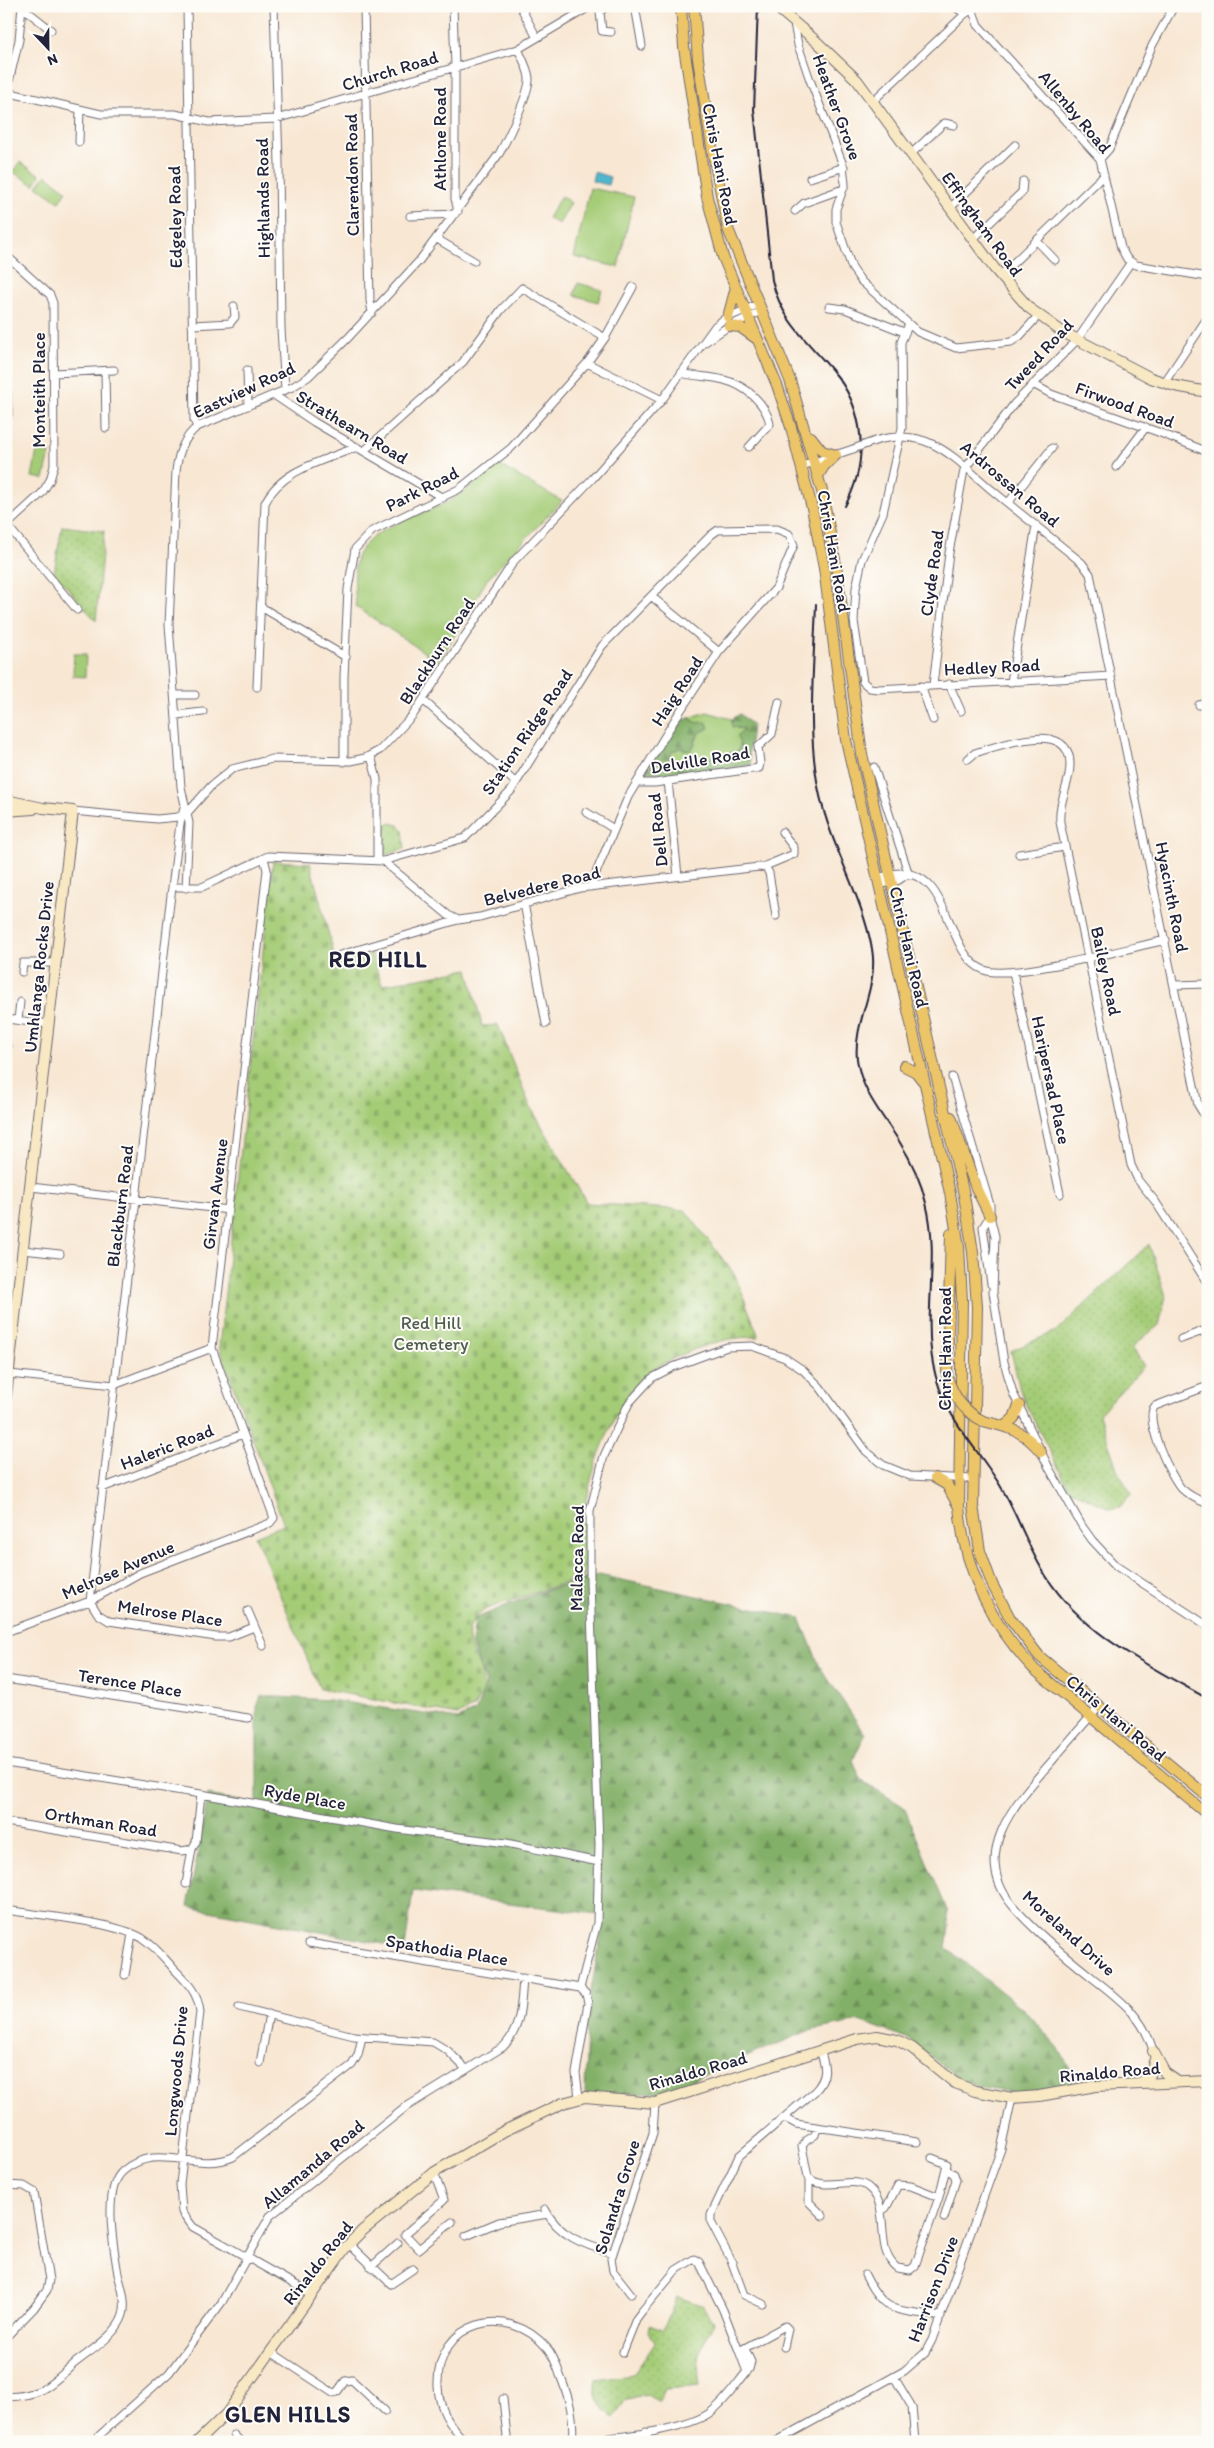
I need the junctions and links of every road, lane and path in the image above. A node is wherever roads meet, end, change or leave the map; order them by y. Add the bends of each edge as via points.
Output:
1 (187, 6) edge
2 (274, 6) edge
3 (364, 6) edge
4 (453, 6) edge
5 (520, 6) edge
6 (590, 6) edge
7 (606, 6) edge
8 (635, 6) edge
9 (681, 6) edge
10 (954, 6) edge
11 (1174, 6) edge
12 (22, 7) edge
13 (776, 7) edge
14 (696, 8) edge
15 (969, 10) edge
16 (794, 23) junction
17 (51, 30) dead end
18 (611, 32) dead end
19 (537, 38) junction
20 (642, 46) dead end
21 (518, 49) junction
22 (456, 66) junction
23 (6, 93) edge
24 (365, 94) junction
25 (873, 101) junction
26 (80, 109) junction
27 (188, 116) junction
28 (276, 119) junction
29 (954, 125) dead end
30 (79, 142) dead end
31 (1015, 145) dead end
32 (911, 154) junction
33 (1100, 159) junction
34 (844, 167) junction
35 (1104, 175) junction
36 (810, 178) dead end
37 (1023, 181) dead end
38 (843, 189) junction
39 (950, 208) junction
40 (795, 211) dead end
41 (456, 213) junction
42 (410, 216) dead end
43 (437, 239) junction
44 (973, 239) junction
45 (1036, 240) junction
46 (6, 255) edge
47 (1055, 260) dead end
48 (474, 261) dead end
49 (1130, 262) junction
50 (1003, 273) dead end
51 (1208, 277) edge
52 (737, 286) junction
53 (633, 287) dead end
54 (234, 306) dead end
55 (761, 307) junction
56 (829, 307) dead end
57 (372, 313) junction
58 (748, 313) junction
59 (1038, 316) junction
60 (1208, 317) edge
61 (728, 322) junction
62 (909, 324) junction
63 (192, 325) junction
64 (904, 332) junction
65 (605, 338) junction
66 (1078, 340) junction
67 (759, 341) junction
68 (586, 363) junction
69 (114, 370) dead end
70 (247, 370) dead end
71 (105, 371) junction
72 (54, 373) junction
73 (682, 373) junction
74 (1164, 383) junction
75 (1033, 384) junction
76 (285, 390) junction
77 (1208, 392) edge
78 (274, 395) junction
79 (662, 400) junction
80 (248, 406) junction
81 (197, 427) junction
82 (1146, 427) junction
83 (106, 428) dead end
84 (806, 430) junction
85 (901, 435) junction
86 (749, 447) dead end
87 (1052, 448) dead end
88 (360, 449) junction
89 (1208, 452) edge
90 (836, 455) junction
91 (815, 462) junction
92 (802, 466) junction
93 (966, 466) junction
94 (1116, 466) dead end
95 (818, 476) junction
96 (443, 498) junction
97 (1008, 503) junction
98 (1036, 525) junction
99 (7, 526) edge
100 (777, 529) joint
101 (651, 596) junction
102 (261, 607) junction
103 (77, 610) dead end
104 (719, 652) junction
105 (346, 657) junction
106 (1111, 676) junction
107 (1011, 682) junction
108 (949, 684) junction
109 (933, 685) junction
110 (921, 686) junction
111 (257, 687) dead end
112 (175, 695) junction
113 (195, 695) dead end
114 (423, 700) junction
115 (779, 702) dead end
116 (1208, 703) edge
117 (1199, 705) dead end
118 (961, 711) dead end
119 (203, 712) dead end
120 (176, 715) junction
121 (933, 720) dead end
122 (371, 756) junction
123 (968, 759) dead end
124 (344, 762) junction
125 (874, 767) dead end
126 (668, 781) junction
127 (516, 783) junction
128 (637, 783) junction
129 (6, 800) edge
130 (44, 808) junction
131 (6, 810) edge
132 (73, 811) junction
133 (586, 812) dead end
134 (185, 813) junction
135 (71, 829) junction
136 (614, 829) junction
137 (782, 832) dead end
138 (1065, 847) junction
139 (1019, 854) dead end
140 (264, 858) junction
141 (380, 860) junction
142 (763, 867) junction
143 (907, 875) junction
144 (678, 876) junction
145 (890, 878) junction
146 (878, 882) junction
147 (172, 887) junction
148 (590, 887) junction
149 (186, 888) junction
150 (524, 903) junction
151 (776, 916) dead end
152 (458, 920) junction
153 (1166, 940) junction
154 (340, 955) dead end
155 (1088, 957) junction
156 (56, 963) junction
157 (22, 972) dead end
158 (1013, 972) junction
159 (1208, 984) edge
160 (1174, 985) junction
161 (20, 1002) dead end
162 (6, 1019) edge
163 (18, 1020) junction
164 (49, 1024) junction
165 (546, 1024) dead end
166 (904, 1066) dead end
167 (952, 1077) dead end
168 (924, 1082) junction
169 (942, 1101) junction
170 (1208, 1121) edge
171 (1208, 1131) edge
172 (1208, 1152) edge
173 (31, 1187) junction
174 (1060, 1194) dead end
175 (135, 1199) junction
176 (952, 1206) junction
177 (229, 1210) junction
178 (990, 1216) junction
179 (23, 1250) junction
180 (60, 1254) dead end
181 (1208, 1284) edge
182 (993, 1292) junction
183 (1208, 1329) edge
184 (1182, 1339) dead end
185 (212, 1348) junction
186 (9, 1374) junction
187 (114, 1385) junction
188 (1208, 1386) edge
189 (6, 1396) edge
190 (1019, 1405) junction
191 (1006, 1426) junction
192 (243, 1434) junction
193 (1041, 1452) junction
194 (935, 1478) junction
195 (959, 1479) junction
196 (972, 1479) junction
197 (102, 1488) junction
198 (1208, 1504) edge
199 (959, 1506) junction
200 (270, 1523) joint
201 (90, 1601) junction
202 (248, 1611) dead end
203 (1208, 1626) edge
204 (254, 1627) junction
205 (6, 1632) edge
206 (263, 1646) dead end
207 (6, 1679) edge
208 (1099, 1707) junction
209 (248, 1718) dead end
210 (1089, 1718) junction
211 (6, 1763) edge
212 (200, 1794) junction
213 (1208, 1797) edge
214 (1208, 1815) edge
215 (6, 1822) edge
216 (192, 1849) junction
217 (598, 1862) junction
218 (186, 1884) dead end
219 (6, 1910) edge
220 (132, 1934) junction
221 (309, 1944) dead end
222 (125, 1975) dead end
223 (524, 1978) junction
224 (580, 1988) junction
225 (239, 2007) dead end
226 (269, 2014) junction
227 (362, 2037) junction
228 (820, 2050) junction
229 (1154, 2055) junction
230 (260, 2063) dead end
231 (466, 2069) junction
232 (1208, 2081) edge
233 (1179, 2082) junction
234 (1162, 2083) junction
235 (1139, 2084) junction
236 (579, 2097) junction
237 (1012, 2098) junction
238 (656, 2103) junction
239 (785, 2118) junction
240 (817, 2128) junction
241 (917, 2142) dead end
242 (932, 2158) dead end
243 (183, 2159) junction
244 (947, 2170) junction
245 (434, 2173) junction
246 (809, 2179) junction
247 (6, 2185) edge
248 (939, 2197) junction
249 (881, 2211) junction
250 (824, 2216) dead end
251 (944, 2218) dead end
252 (452, 2222) dead end
253 (466, 2236) dead end
254 (398, 2243) dead end
255 (349, 2244) junction
256 (612, 2253) junction
257 (247, 2258) junction
258 (371, 2267) junction
259 (413, 2269) dead end
260 (865, 2275) dead end
261 (312, 2294) junction
262 (631, 2294) dead end
263 (763, 2304) dead end
264 (941, 2317) junction
265 (6, 2337) edge
266 (784, 2347) dead end
267 (742, 2350) junction
268 (271, 2352) junction
269 (623, 2352) dead end
270 (894, 2378) junction
271 (6, 2397) edge
272 (503, 2399) dead end
273 (385, 2411) dead end
274 (646, 2432) junction
275 (234, 2435) dead end
276 (92, 2442) edge
277 (197, 2442) edge
278 (241, 2442) edge
279 (466, 2442) edge
280 (505, 2442) edge
281 (573, 2442) edge
282 (648, 2442) edge
283 (775, 2442) edge
284 (915, 2442) edge

1 - 27 street, Edgeley Road
2 - 28 street, Highlands Road
3 - 24 street, Clarendon Road
4 - 22 street, Athlone Road
5 - 19 street
6 - 19 street, Church Road
7 - 18 street via 600,12 600,26 602,31
8 - 20 street
9 - 52 main road, Chris Hani Road via 687,71 707,197 723,257
10 - 15 street
11 - 33 street via 1152,46 1109,149
12 - 17 street
12 - 23 street via 19,40
13 - 16 street, Effingham Road
14 - 55 main road, Chris Hani Road via 698,58 722,206 732,240
15 - 25 street
15 - 33 street, Allenby Road via 978,25
16 - 25 street, Effingham Road via 850,72
16 - 34 street, Heather Grove via 810,80
19 - 21 street, Church Road
21 - 22 street, Church Road
21 - 41 street, Eastview Road via 528,75 528,89 499,154
22 - 24 street, Church Road
22 - 41 street, Athlone Road
23 - 26 street, Church Road
24 - 28 street, Church Road
24 - 57 street, Clarendon Road
25 - 32 street, Effingham Road
26 - 27 street, Church Road via 116,115 171,113
26 - 30 street
27 - 28 street, Church Road via 209,122
27 - 63 street, Edgeley Road
28 - 76 street, Highlands Road
29 - 32 street via 944,124
31 - 39 street
32 - 39 street, Effingham Road
33 - 35 street, Allenby Road
34 - 36 street
34 - 38 street, Heather Grove
35 - 45 street
35 - 49 street, Allenby Road via 1121,248
37 - 44 street via 1022,192
38 - 40 street via 804,203
38 - 62 street, Heather Grove via 836,209 836,222 852,268 861,281
39 - 44 street, Effingham Road
41 - 42 street
41 - 43 street, Eastview Road
43 - 48 street
43 - 57 street, Eastview Road
44 - 59 street, Effingham Road via 1009,287
45 - 47 street
45 - 50 street
46 - 72 street, Monteith Place via 53,300
49 - 51 street via 1141,267
49 - 66 street, Tweed Road
52 - 58 main road, Chris Hani Road
52 - 61 main road
53 - 65 street, Park Road
54 - 63 street via 232,323
55 - 58 street, Blackburn Road
55 - 84 main road, Chris Hani Road
56 - 64 street via 845,309
57 - 76 street, Eastview Road via 308,377
58 - 61 street, Blackburn Road
58 - 67 main road, Chris Hani Road
59 - 62 street, Heather Grove via 1011,342 970,348 950,347 925,336
59 - 66 street, Effingham Road
60 - 74 street
61 - 67 main road via 746,330
61 - 73 street, Blackburn Road via 703,344
62 - 64 street
63 - 81 street, Edgeley Road via 194,420
64 - 85 street via 901,342
65 - 68 street, Park Road
65 - 88 street via 522,288 501,310 463,362
66 - 74 street, Effingham Road
66 - 75 street, Tweed Road
67 - 92 main road, Chris Hani Road via 777,385
68 - 79 street
68 - 96 street, Park Road via 512,448 471,481
69 - 71 street
70 - 80 street
71 - 72 street
71 - 83 street
72 - 99 street, Monteith Place via 52,475 42,493
73 - 79 street, Blackburn Road
73 - 86 street via 732,383 761,403 770,422
74 - 77 street, Effingham Road
75 - 82 street, Firwood Road
75 - 93 street, Tweed Road via 1010,408
76 - 78 street, Eastview Road
78 - 80 street, Eastview Road
78 - 88 street, Strathearn Road
79 - 114 street, Blackburn Road via 514,561
80 - 81 street, Eastview Road
81 - 112 street, Eastview Road via 179,451 176,471 169,617
82 - 89 street, Firwood Road
82 - 94 street
84 - 90 main road via 822,451
84 - 91 main road, Chris Hani Road
85 - 90 street, Ardrossan Road, bridge via 875,440
85 - 93 street, Ardrossan Road via 936,446
85 - 110 street, Hedley Road via 883,513 862,560 854,621 861,676 865,684 873,688
87 - 97 street
88 - 96 street, Strathearn Road
88 - 102 street via 284,478 268,496 264,510
90 - 91 street, Ardrossan Road
90 - 95 main road
91 - 92 street, Ardrossan Road
91 - 95 main road, Chris Hani Road
92 - 146 main road, Chris Hani Road via 824,568 846,740
93 - 97 street, Ardrossan Road
93 - 109 street, Clyde Road via 957,498
95 - 145 main road, Chris Hani Road via 836,565 858,731
96 - 105 street, Park Road via 372,531 355,549 348,588
97 - 98 street, Ardrossan Road
98 - 106 street, Ardrossan Road via 1090,574
98 - 107 street
99 - 103 street
100 - 101 street, Station Ridge Road via 714,532
100 - 104 street, Haig Road via 788,534 794,545 776,588
101 - 104 street
101 - 127 street, Station Ridge Road via 602,646
102 - 105 street
102 - 111 street
104 - 128 street, Haig Road
105 - 124 street, Park Road
106 - 107 street, Hedley Road
106 - 153 street, Hyacinth Road
107 - 108 street, Hedley Road
108 - 109 street, Hedley Road
108 - 118 street
109 - 110 street, Hedley Road
110 - 121 street
112 - 113 street
112 - 120 street, Eastview Road
114 - 122 street, Blackburn Road via 393,738
114 - 127 street
115 - 126 street, Delville Road via 772,734 758,747 760,766 756,769
116 - 117 street
119 - 120 street
120 - 134 street, Eastview Road
122 - 124 street, Blackburn Road
122 - 141 street via 377,779
123 - 138 street, Bailey Road via 975,753 1033,738 1049,737 1060,743 1070,764 1060,810
124 - 134 street, Blackburn Road via 281,759 243,765 225,772
125 - 143 street
126 - 128 street, Delville Road
126 - 144 street, Dell Road
127 - 141 street, Station Ridge Road via 465,838
128 - 136 street, Haig Road
129 - 130 street
130 - 131 street
130 - 132 street
130 - 135 street via 64,816
132 - 134 street via 157,819
132 - 135 street, Umhlanga Rocks Drive
133 - 136 street
134 - 147 street, Blackburn Road
134 - 149 street
135 - 156 street, Umhlanga Rocks Drive
136 - 148 street, Haig Road
137 - 142 street, Belvedere Road via 794,848 794,854
138 - 139 street
138 - 155 street, Bailey Road
140 - 141 street, Station Ridge Road
140 - 149 street, Station Ridge Road via 202,887
140 - 177 street, Girvan Avenue via 267,870
141 - 152 street
142 - 144 street, Belvedere Road
142 - 151 street via 771,879
143 - 145 street
143 - 158 street via 921,878 936,895 974,964 993,973
144 - 148 street, Belvedere Road
145 - 146 street
145 - 169 main road, Chris Hani Road
146 - 168 main road, Chris Hani Road
147 - 149 street, Station Ridge Road
147 - 175 street, Blackburn Road
148 - 150 street, Belvedere Road
150 - 152 street, Belvedere Road
150 - 165 street
152 - 154 street, Belvedere Road
153 - 155 street
153 - 160 street, Hyacinth Road
155 - 158 street
155 - 181 street, Bailey Road via 1134,1173
156 - 157 street via 23,964
156 - 164 street, Umhlanga Rocks Drive
158 - 174 street, Haripersad Place
159 - 160 street
160 - 170 street, Hyacinth Road via 1198,1105
161 - 163 street
162 - 163 street
163 - 164 street
164 - 173 street, Umhlanga Rocks Drive
166 - 168 main road via 916,1072
167 - 178 street via 987,1189
168 - 176 main road, Chris Hani Road
169 - 178 main road via 954,1122 976,1188
169 - 196 main road, Chris Hani Road via 964,1195 975,1277
171 - 172 street
173 - 175 street
173 - 179 street, Umhlanga Rocks Drive
175 - 177 street
175 - 187 street, Blackburn Road
176 - 191 main road, bridge via 947,1376 956,1399 967,1411 983,1421
176 - 195 main road, Chris Hani Road via 962,1300
177 - 185 street, Girvan Avenue
178 - 182 street via 996,1242
178 - 182 street via 983,1227
179 - 180 street
179 - 186 street, Umhlanga Rocks Drive
182 - 190 street via 1004,1362
183 - 184 street
185 - 187 street
185 - 192 street, Girvan Avenue
186 - 187 street
186 - 189 street, Umhlanga Rocks Drive
187 - 197 street, Blackburn Road
188 - 198 street via 1160,1403 1150,1413 1173,1477 1188,1494
190 - 191 main road via 1014,1418
190 - 193 street
191 - 193 main road via 1025,1435
192 - 197 street, Haleric Road
192 - 200 street, Girvan Avenue via 273,1510 274,1518
193 - 203 street via 1082,1526 1101,1551 1132,1578
194 - 195 street, Malacca Road
194 - 199 main road via 947,1485
194 - 217 street, Malacca Road via 901,1474 874,1459 857,1441 820,1387 803,1370 760,1348 744,1345 717,1350 663,1372 642,1388 629,1403 604,1456 590,1512
195 - 196 street, Malacca Road
195 - 199 main road, Chris Hani Road
196 - 208 main road, Chris Hani Road via 980,1551 1001,1602 1038,1656
197 - 201 street, Blackburn Road
199 - 210 main road, Chris Hani Road via 970,1566 992,1614 1034,1669
200 - 201 street, Melrose Avenue via 140,1573
201 - 204 street, Melrose Place via 98,1614 109,1621 216,1637 229,1637
201 - 205 street, Melrose Avenue
202 - 204 street, Melrose Place
204 - 206 street, Melrose Place
207 - 209 street, Terence Place
208 - 210 street, Moreland Drive
208 - 213 main road, Chris Hani Road
210 - 214 main road, Chris Hani Road
210 - 229 street, Moreland Drive via 1009,1814 995,1852 998,1880 1012,1905 1131,2009 1143,2026
211 - 212 street, Ryde Place
212 - 216 street via 196,1842
212 - 217 street, Ryde Place via 397,1829 506,1843
215 - 216 street, Orthman Road via 173,1849
216 - 218 street
217 - 224 street, Malacca Road via 597,1923
219 - 220 street, Longwoods Drive via 109,1927
220 - 222 street
220 - 243 street, Longwoods Drive via 158,1952 191,1986 199,2003 200,2022
221 - 223 street, Spathodia Place
223 - 224 street, Spathodia Place
223 - 231 street, Allamanda Road via 514,2035 503,2047
224 - 236 street via 588,2003 576,2073
225 - 226 street
226 - 227 street
226 - 230 street
227 - 231 street via 433,2042
227 - 243 street via 352,2065 239,2153 220,2161
228 - 237 street, Rinaldo Road via 868,2037 897,2040 912,2048 955,2083 975,2091
228 - 238 street, Rinaldo Road
228 - 239 street via 826,2073 824,2080
229 - 233 street via 1165,2073
229 - 234 street, Moreland Drive
229 - 235 street via 1150,2075
231 - 257 street, Allamanda Road via 406,2107 277,2210 266,2222
232 - 233 street, Rinaldo Road
233 - 234 street, Rinaldo Road
234 - 235 street, Rinaldo Road
235 - 237 street, Rinaldo Road via 1096,2086
236 - 238 street, Rinaldo Road
236 - 245 street, Rinaldo Road via 504,2131
237 - 264 street, Harrison Drive via 1001,2149
238 - 256 street, Solandra Grove via 653,2133
239 - 240 street
239 - 263 street via 739,2156 710,2218 734,2266 744,2295
240 - 241 street
240 - 246 street via 815,2136 802,2146
242 - 244 street via 946,2162
243 - 257 street, Longwoods Drive via 180,2200 185,2218 193,2227
243 - 271 street via 144,2158 121,2172 115,2184 112,2228 124,2310 118,2324 44,2389 29,2395
244 - 248 street
244 - 251 street via 954,2174 956,2180
245 - 252 street via 444,2200 406,2234 419,2249
245 - 255 street, Rinaldo Road
246 - 249 street via 832,2185 852,2182 866,2186 874,2193
246 - 250 street via 809,2202
247 - 265 street via 24,2186 34,2192 49,2280 43,2298
248 - 249 street via 911,2186 898,2185 886,2208
248 - 249 street via 915,2266 910,2270 897,2268 892,2263 884,2244
253 - 256 street via 499,2222 546,2211 552,2222 578,2241
254 - 258 street
255 - 258 street
255 - 261 street, Rinaldo Road
256 - 262 street, Solandra Grove via 610,2265
257 - 261 street, Longwoods Drive
257 - 276 street, Allamanda Road via 222,2302 169,2373
258 - 259 street via 391,2284
260 - 264 street via 884,2305
261 - 268 street, Rinaldo Road
264 - 270 street, Harrison Drive via 925,2353
266 - 267 street via 788,2329 785,2326
267 - 269 street via 699,2262 694,2259 676,2270 642,2310
267 - 274 street via 751,2362 747,2372 718,2406 703,2417
268 - 273 street via 335,2393 346,2381 352,2380
268 - 277 street, Rinaldo Road via 221,2421
270 - 283 street, Harrison Drive
270 - 284 street via 912,2407
272 - 280 street
274 - 281 street
274 - 282 street
275 - 278 street
279 - 281 street via 445,2417 438,2389 438,2366 444,2351 459,2335 486,2323 519,2328 547,2348 569,2398

